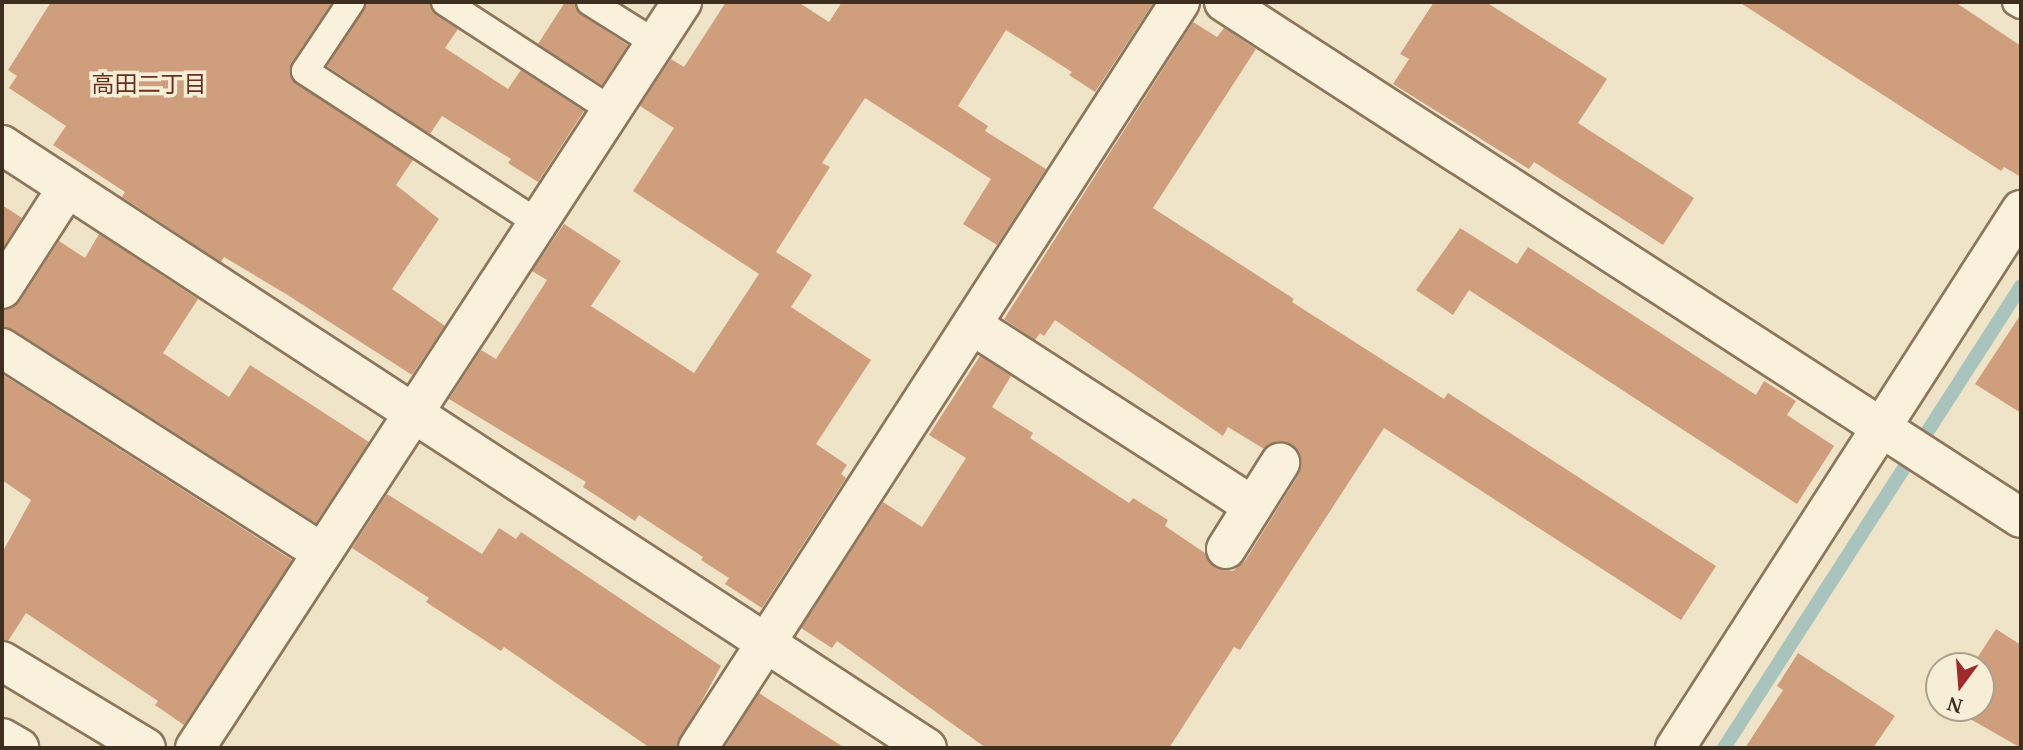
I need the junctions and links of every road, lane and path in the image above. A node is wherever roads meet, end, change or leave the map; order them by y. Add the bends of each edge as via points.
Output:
1 (351, 2) edge
2 (445, 2) edge
3 (590, 2) edge
4 (682, 2) edge
5 (1180, 2) edge
6 (1224, 2) edge
7 (2016, 2) edge
8 (2021, 5) edge
9 (655, 43) junction
10 (611, 110) junction
11 (2, 145) edge
12 (67, 188) junction
13 (2021, 210) edge
14 (537, 223) junction
15 (2, 289) edge
16 (972, 325) junction
17 (2, 348) edge
18 (412, 415) junction
19 (1897, 438) junction
20 (1280, 463) dead end
21 (1253, 506) junction
22 (2021, 518) edge
23 (1226, 549) dead end
24 (322, 553) junction
25 (765, 643) junction
26 (2, 662) edge
27 (2, 738) edge
28 (19, 748) edge
29 (146, 748) edge
30 (195, 748) edge
31 (698, 748) edge
32 (927, 748) edge
33 (1675, 748) edge

1 - 14 lane via 306,71
2 - 10 lane
3 - 9 lane
4 - 9 street
5 - 16 street
6 - 19 street
7 - 8 lane
9 - 10 street
10 - 14 street
11 - 12 street
12 - 15 street
12 - 18 street
13 - 19 street
14 - 18 street
16 - 21 street
16 - 25 street
17 - 24 street
18 - 24 street
18 - 25 street
19 - 22 street
19 - 33 street
20 - 21 street
21 - 23 street
24 - 30 street
25 - 31 street
25 - 32 street
26 - 29 street
27 - 28 street

